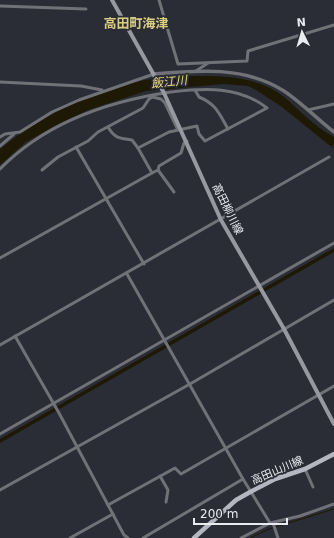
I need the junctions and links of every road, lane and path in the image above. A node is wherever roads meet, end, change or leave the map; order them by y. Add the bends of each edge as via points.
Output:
1 (112, 0) edge
2 (164, 0) edge
3 (159, 1) edge
4 (0, 6) edge
5 (86, 9) dead end
6 (334, 25) edge
7 (209, 62) junction
8 (194, 72) junction
9 (154, 75) junction
10 (0, 82) edge
11 (102, 90) junction
12 (195, 90) junction
13 (164, 93) junction
14 (334, 104) edge
15 (308, 110) junction
16 (108, 127) junction
17 (228, 129) junction
18 (180, 130) junction
19 (334, 132) edge
20 (14, 134) junction
21 (0, 137) edge
22 (187, 141) junction
23 (0, 146) edge
24 (76, 147) junction
25 (138, 148) junction
26 (329, 157) dead end
27 (0, 169) edge
28 (42, 170) dead end
29 (158, 170) junction
30 (152, 173) junction
31 (174, 192) dead end
32 (106, 198) junction
33 (221, 220) junction
34 (334, 243) edge
35 (0, 258) edge
36 (144, 264) junction
37 (127, 274) junction
38 (259, 287) junction
39 (334, 300) edge
40 (284, 329) junction
41 (15, 336) junction
42 (165, 340) junction
43 (0, 345) edge
44 (190, 384) junction
45 (334, 386) edge
46 (317, 395) junction
47 (54, 403) junction
48 (334, 424) edge
49 (0, 434) edge
50 (76, 448) junction
51 (226, 449) junction
52 (334, 454) edge
53 (305, 469) junction
54 (160, 476) junction
55 (243, 479) junction
56 (313, 487) dead end
57 (0, 490) edge
58 (252, 491) junction
59 (166, 502) dead end
60 (334, 504) edge
61 (108, 505) junction
62 (113, 514) junction
63 (272, 522) junction
64 (277, 537) edge
65 (71, 538) edge
66 (128, 538) edge
67 (143, 538) edge
68 (194, 538) edge
69 (241, 538) edge
70 (272, 538) edge

1 - 9 main road, 高田柳川線
2 - 3 street
3 - 7 street via 178,64
4 - 5 street
6 - 7 street via 248,51 247,61
7 - 8 street
8 - 9 street
8 - 15 street via 230,72 252,76 285,92
9 - 11 street
9 - 13 main road, 高田柳川線
10 - 11 street via 81,86
11 - 20 street via 67,104
12 - 13 street
12 - 17 street via 199,97 208,99 216,108
12 - 17 street via 229,90 257,99 267,108
13 - 18 main road, 高田柳川線
13 - 27 street via 136,97 109,105 58,126 22,148
14 - 15 street
15 - 19 street
16 - 18 street via 143,108 149,100 156,97 165,103
16 - 24 street
16 - 25 street via 113,136 132,140
17 - 18 street via 205,141 197,126
18 - 22 main road, 高田柳川線
18 - 25 street via 169,132
20 - 21 street
20 - 23 street
22 - 29 street via 181,153 159,166
22 - 33 main road, 高田柳川線
24 - 28 street
24 - 32 street
25 - 30 street
26 - 33 street
29 - 30 street
29 - 31 street
30 - 32 street
32 - 35 street
32 - 36 street
33 - 36 street
33 - 38 main road, 高田柳川線
34 - 38 street
36 - 37 street
37 - 41 street
37 - 42 street
38 - 40 main road, 高田柳川線
38 - 42 street
39 - 40 street
40 - 44 street
40 - 46 main road, 高田柳川線
41 - 43 street
41 - 47 street
42 - 44 street
42 - 47 street
44 - 50 street
44 - 51 street
45 - 46 street
46 - 48 main road, 高田柳川線
46 - 51 street
47 - 49 street
47 - 50 street
50 - 57 street
50 - 61 street
51 - 54 street via 181,474 175,468
51 - 55 street
52 - 53 main road, 高田山川線
53 - 56 street
53 - 58 main road, 高田山川線
54 - 59 street via 168,490
54 - 61 street
55 - 58 street
55 - 67 street
58 - 63 street
58 - 68 main road, 高田山川線 via 236,500
60 - 63 street
61 - 62 street
62 - 65 street
62 - 66 street
63 - 64 street
63 - 69 street
64 - 70 street

